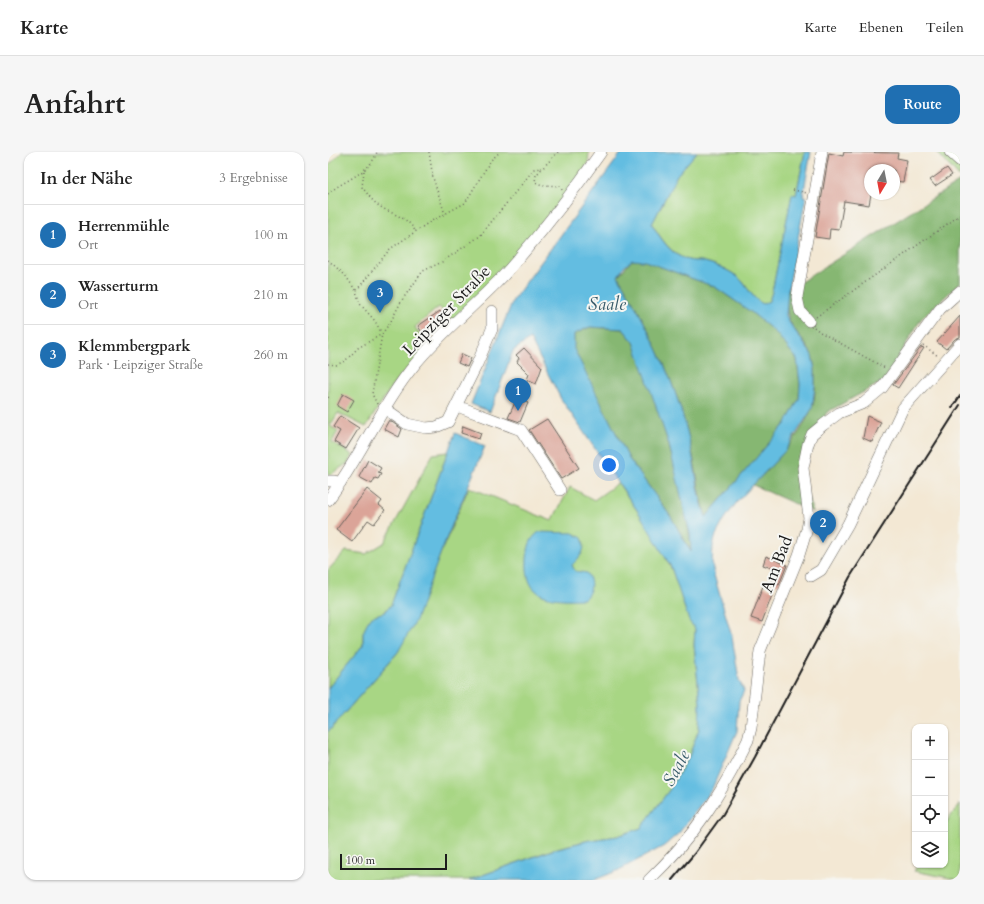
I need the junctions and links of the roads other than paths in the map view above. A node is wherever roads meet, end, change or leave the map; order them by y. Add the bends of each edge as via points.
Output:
1 (601, 152) edge
2 (822, 152) edge
3 (950, 152) edge
4 (960, 161) edge
5 (960, 291) edge
6 (492, 311) dead end
7 (809, 321) road end
8 (960, 344) edge
9 (457, 406) junction
10 (384, 408) junction
11 (328, 481) edge
12 (340, 483) junction
13 (560, 490) dead end
14 (328, 500) edge
15 (811, 576) dead end
16 (649, 880) edge

1 - 10 street, Leipziger Straße via 569,197 504,275 418,361 398,385
2 - 7 street via 797,297 800,311
3 - 4 street
5 - 16 street, Am Bad via 940,309 882,388 864,403 839,414 812,434 803,468 809,518 807,529 799,556 760,651 748,740 707,814 684,844
6 - 9 street via 492,329
8 - 15 street via 903,408 848,524 821,570
9 - 10 street via 448,422 426,428 407,424
9 - 13 street via 521,430
10 - 12 street, Leipziger Straße
11 - 12 street
12 - 14 street, Leipziger Straße

